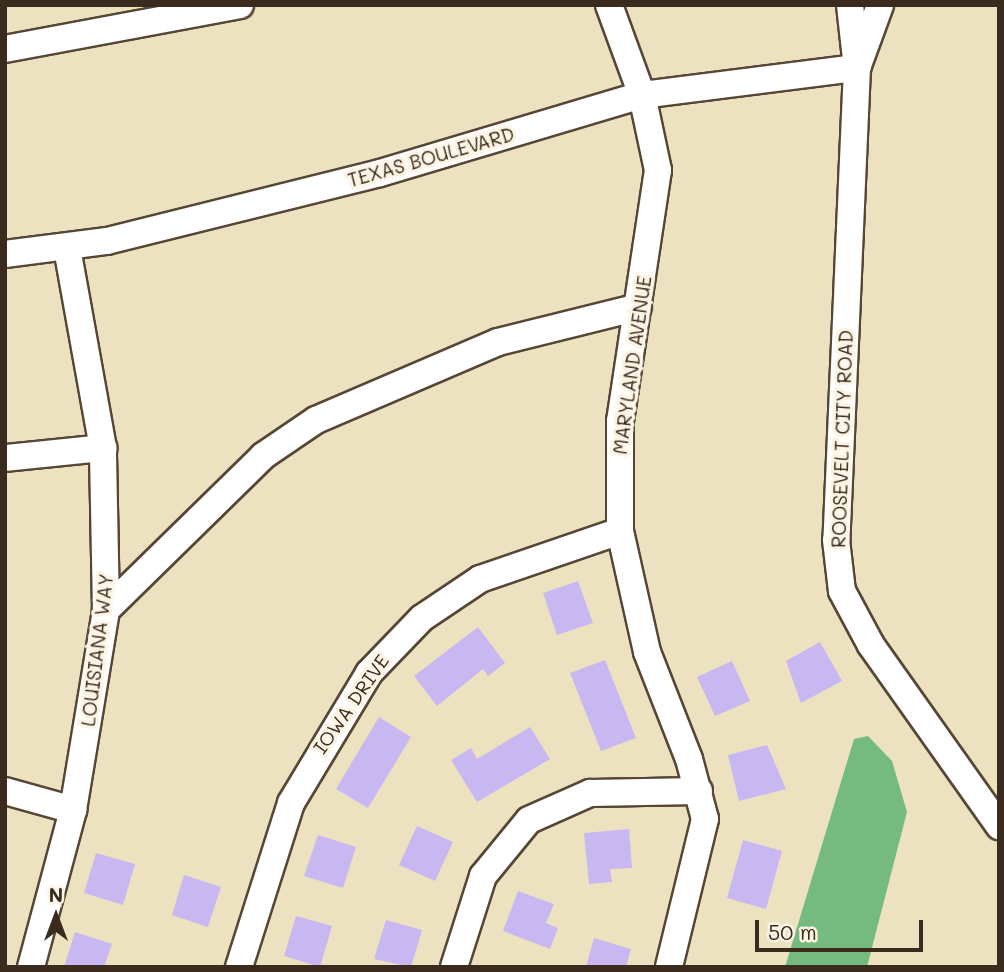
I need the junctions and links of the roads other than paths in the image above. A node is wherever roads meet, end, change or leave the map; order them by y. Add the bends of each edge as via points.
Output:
1 (240, 5) edge
2 (609, 5) edge
3 (850, 5) edge
4 (880, 5) edge
5 (5, 50) edge
6 (857, 68) junction
7 (642, 95) junction
8 (67, 247) junction
9 (5, 254) edge
10 (638, 307) junction
11 (103, 448) junction
12 (5, 458) edge
13 (620, 531) junction
14 (106, 610) junction
15 (5, 791) edge
16 (699, 791) junction
17 (73, 810) junction
18 (999, 826) edge
19 (31, 967) edge
20 (239, 967) edge
21 (454, 967) edge
22 (669, 967) edge

1 - 5 street
2 - 7 street, MARYLAND AVENUE
3 - 6 street, ROOSEVELT CITY ROAD
4 - 6 street
6 - 7 street, TEXAS BOULEVARD
6 - 18 street, ROOSEVELT CITY ROAD via 836,540 842,591 871,645
7 - 8 street, TEXAS BOULEVARD via 380,173
7 - 10 street, MARYLAND AVENUE via 658,170
8 - 9 street, TEXAS BOULEVARD
8 - 11 street, LOUISIANA WAY
10 - 13 street, MARYLAND AVENUE via 620,421
10 - 14 street via 498,342 316,420 263,456
11 - 12 street
11 - 14 street, LOUISIANA WAY
13 - 16 street, MARYLAND AVENUE via 647,652
13 - 20 street, IOWA DRIVE via 480,579 422,618 369,673 291,803
14 - 17 street, LOUISIANA WAY
15 - 17 street
16 - 21 street via 590,793 529,820 488,868
16 - 22 street, MARYLAND AVENUE via 704,836
17 - 19 street, LOUISIANA WAY

